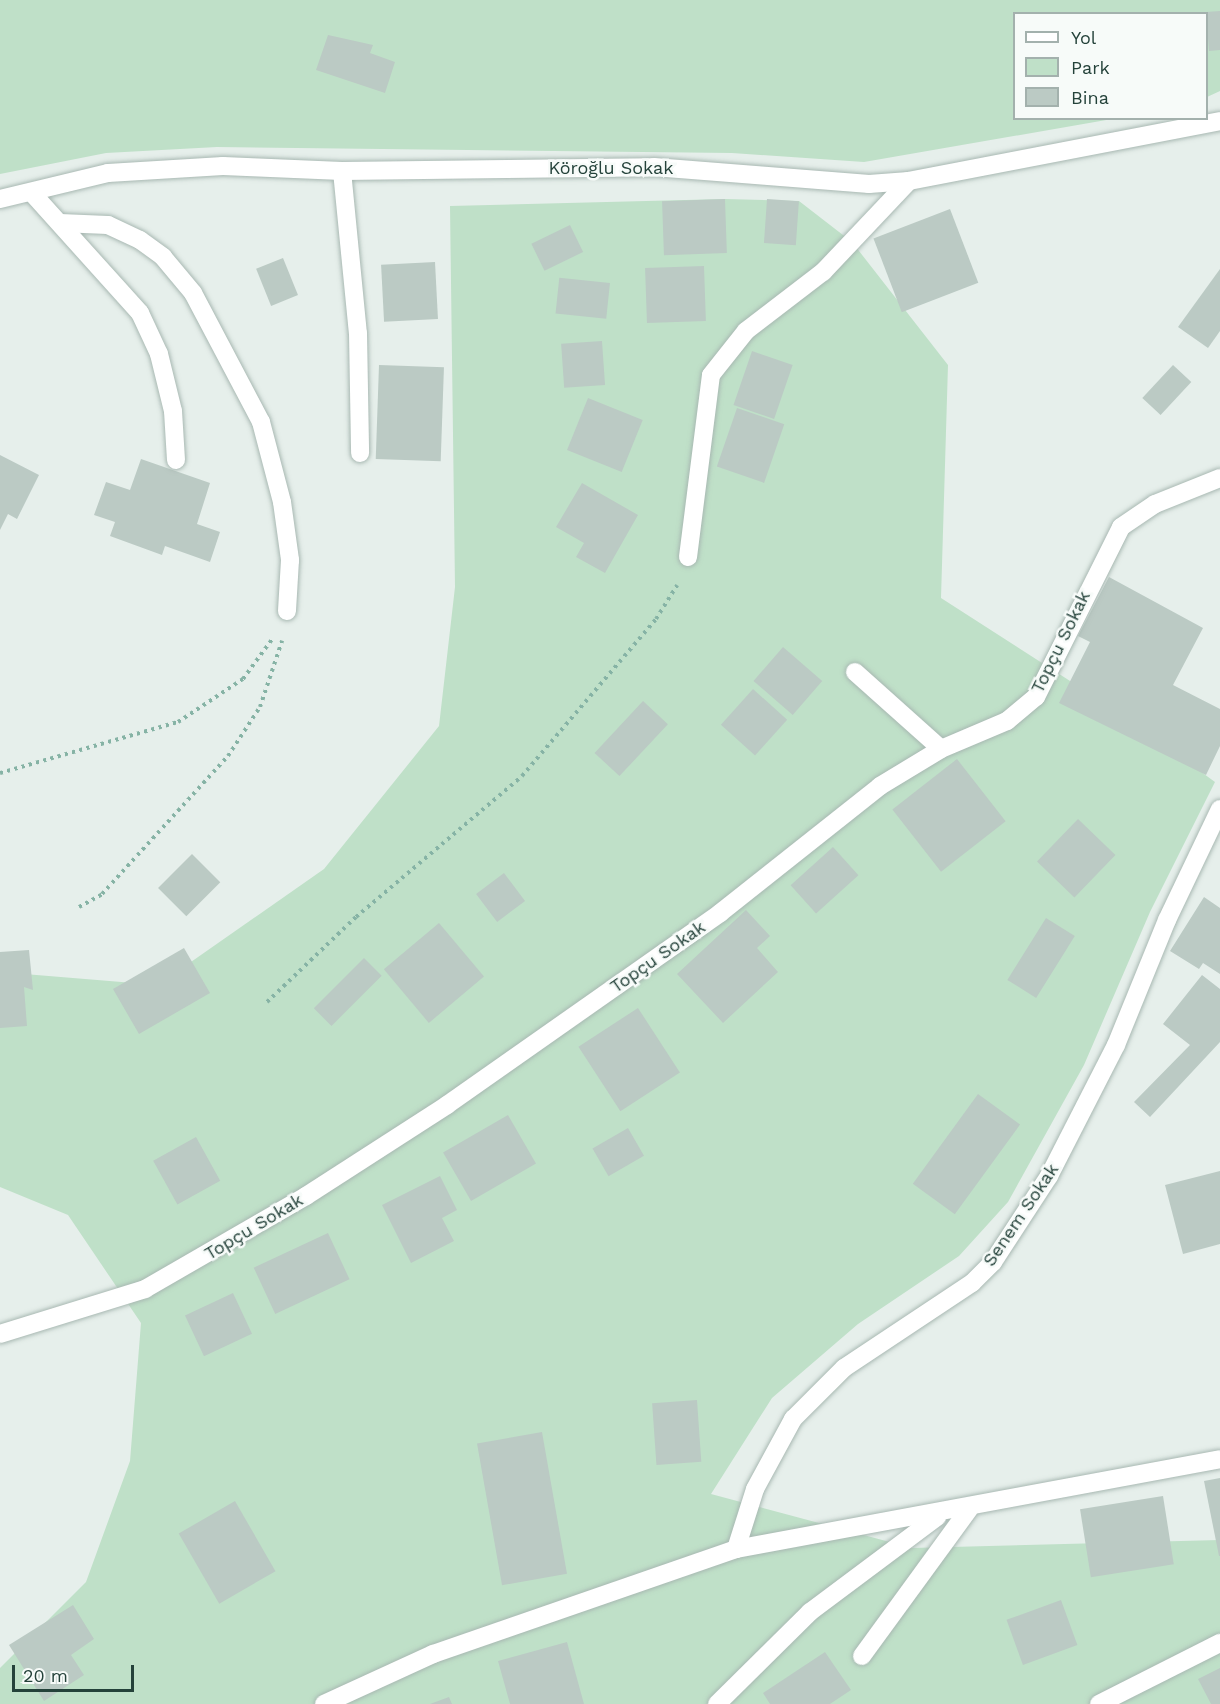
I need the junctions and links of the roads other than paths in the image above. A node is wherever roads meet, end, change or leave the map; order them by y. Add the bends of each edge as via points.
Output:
1 (1220, 121) edge
2 (342, 171) junction
3 (909, 181) junction
4 (32, 193) junction
5 (0, 199) edge
6 (60, 223) junction
7 (360, 453) dead end
8 (176, 460) dead end
9 (1220, 477) edge
10 (688, 558) road end
11 (288, 610) road end
12 (855, 672) dead end
13 (941, 748) junction
14 (1220, 809) edge
15 (0, 1334) edge
16 (1220, 1459) edge
17 (969, 1509) junction
18 (940, 1515) junction
19 (736, 1549) junction
20 (1220, 1643) edge
21 (862, 1656) dead end
22 (324, 1704) edge
23 (717, 1704) edge
24 (1099, 1704) edge

1 - 3 street, Köroğlu Sokak
2 - 3 street, Köroğlu Sokak via 654,167 869,184
2 - 4 street, Köroğlu Sokak via 152,169 108,173
2 - 7 street via 358,333
3 - 10 street via 823,272 746,331 711,375
4 - 5 street, Köroğlu Sokak
4 - 6 street
6 - 8 street via 140,313 159,354 173,411
6 - 11 street via 108,225 140,240 164,257 193,293 261,422 282,502 290,560
9 - 13 street, Topçu Sokak via 1155,504 1121,527 1036,697 1007,721
12 - 13 street
13 - 15 street, Topçu Sokak via 850,808 681,941 447,1105 306,1196 145,1289
14 - 19 street, Senem Sokak via 1167,920 1116,1045 1049,1176 993,1262 972,1283 844,1368 793,1419 755,1489
16 - 17 street
17 - 18 street
17 - 21 street
18 - 19 street
18 - 23 street via 810,1612
19 - 22 street via 433,1654
20 - 24 street

